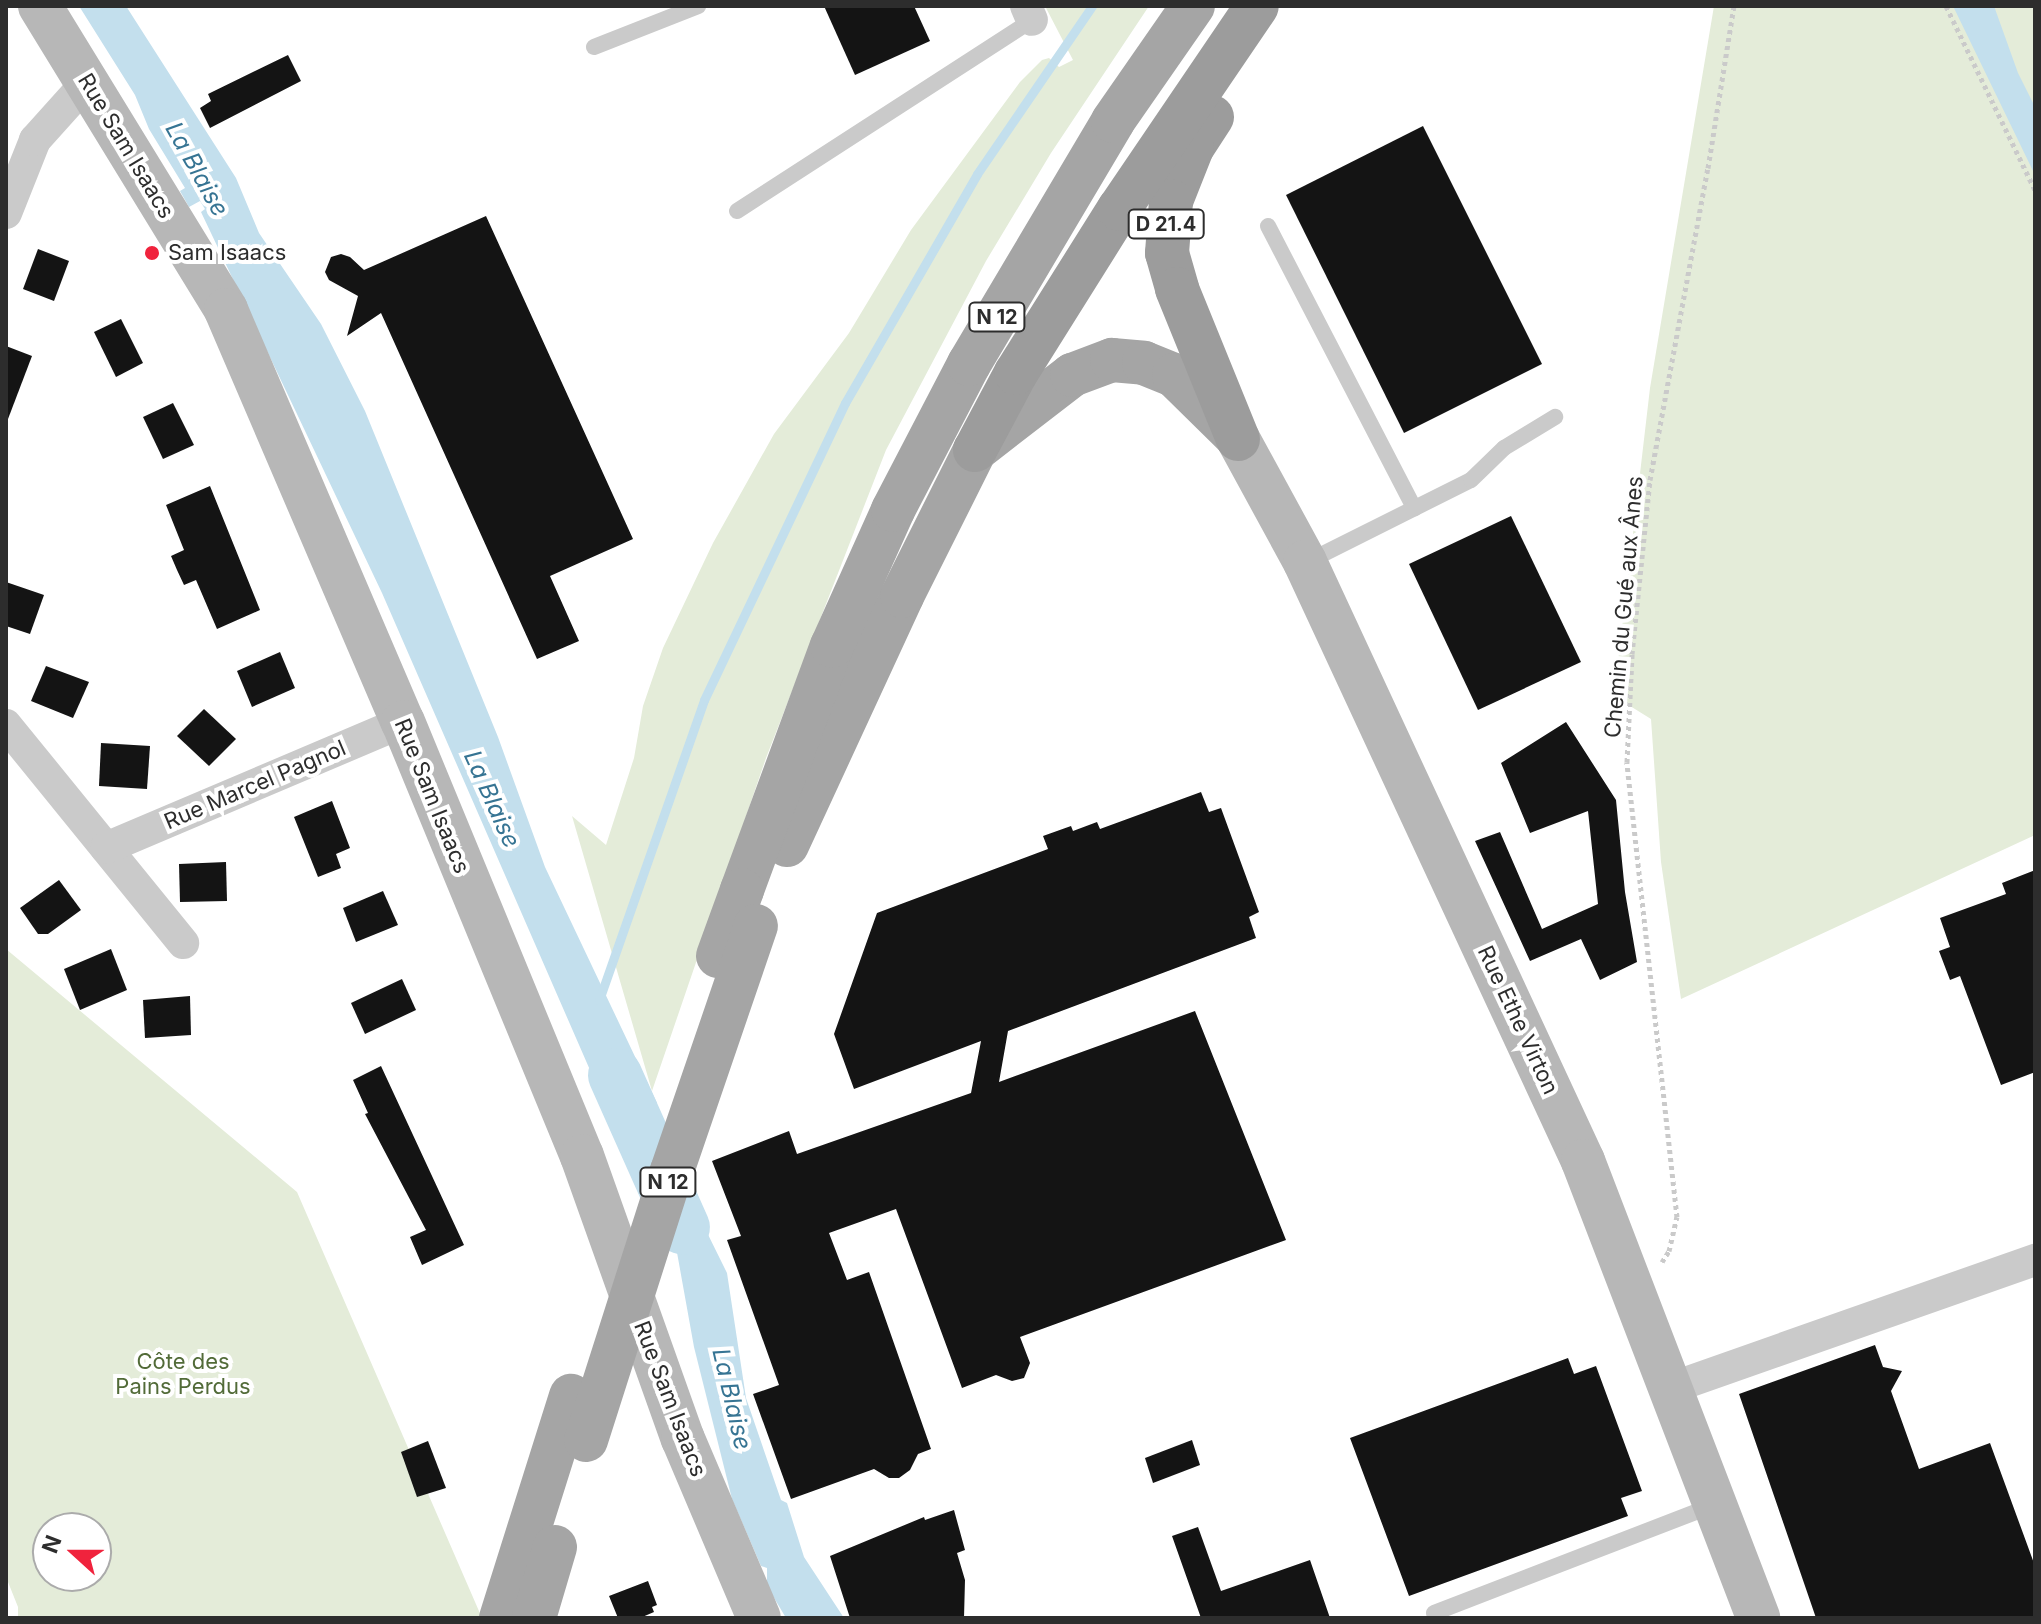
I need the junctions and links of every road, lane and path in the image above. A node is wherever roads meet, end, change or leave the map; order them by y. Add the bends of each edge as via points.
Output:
1 (40, 6) edge
2 (698, 6) edge
3 (1193, 6) edge
4 (1734, 6) edge
5 (1946, 6) edge
6 (1253, 12) edge
7 (1029, 13) edge
8 (594, 47) dead end
9 (87, 82) junction
10 (2035, 190) edge
11 (737, 211) dead end
12 (6, 213) edge
13 (1268, 226) dead end
14 (1555, 417) dead end
15 (1238, 439) junction
16 (975, 450) junction
17 (1414, 508) junction
18 (1305, 562) junction
19 (403, 722) junction
20 (6, 725) edge
21 (106, 848) junction
22 (749, 908) junction
23 (183, 943) dead end
24 (2035, 1260) edge
25 (1637, 1300) junction
26 (1671, 1388) junction
27 (1716, 1505) junction
28 (1434, 1613) dead end
29 (501, 1618) edge
30 (534, 1618) edge
31 (759, 1618) edge
32 (1758, 1618) edge

1 - 9 main road, Rue Sam Isaacs
2 - 8 lane
3 - 22 main road, N 12 via 1113,121 985,337 893,510 832,646
4 - 25 path, Chemin du Gué aux Ânes via 1650,480 1632,654 1627,762 1677,1217 1669,1251
5 - 10 path
6 - 15 highway, D 21.4 via 1251,58 1192,148 1171,201 1166,237 1177,289
6 - 16 highway, N 12 via 1119,209 1016,373
7 - 11 lane
9 - 12 street via 35,140
9 - 19 main road, Rue Sam Isaacs via 226,310
13 - 17 lane
14 - 17 lane via 1504,448 1471,480
15 - 16 main road, D 21.4 via 1174,375 1144,363 1112,360 1072,375
15 - 18 main road, Rue Ethe Virton / D 21.4
16 - 22 main road, N 12 via 785,849
17 - 18 lane
18 - 25 main road, Rue Ethe Virton / D 21.4 via 1583,1161
19 - 21 street, Rue Marcel Pagnol
19 - 31 main road, Rue Sam Isaacs via 582,1156 683,1439
20 - 21 street
21 - 23 street
22 - 29 main road, N 12, bridge via 698,1010
22 - 30 main road, N 12, bridge
24 - 26 street
25 - 26 main road, Rue Ethe Virton / D 21.4
26 - 27 main road, Rue Ethe Virton / D 21.4
27 - 28 lane
27 - 32 main road, Rue Ethe Virton / D 21.4

